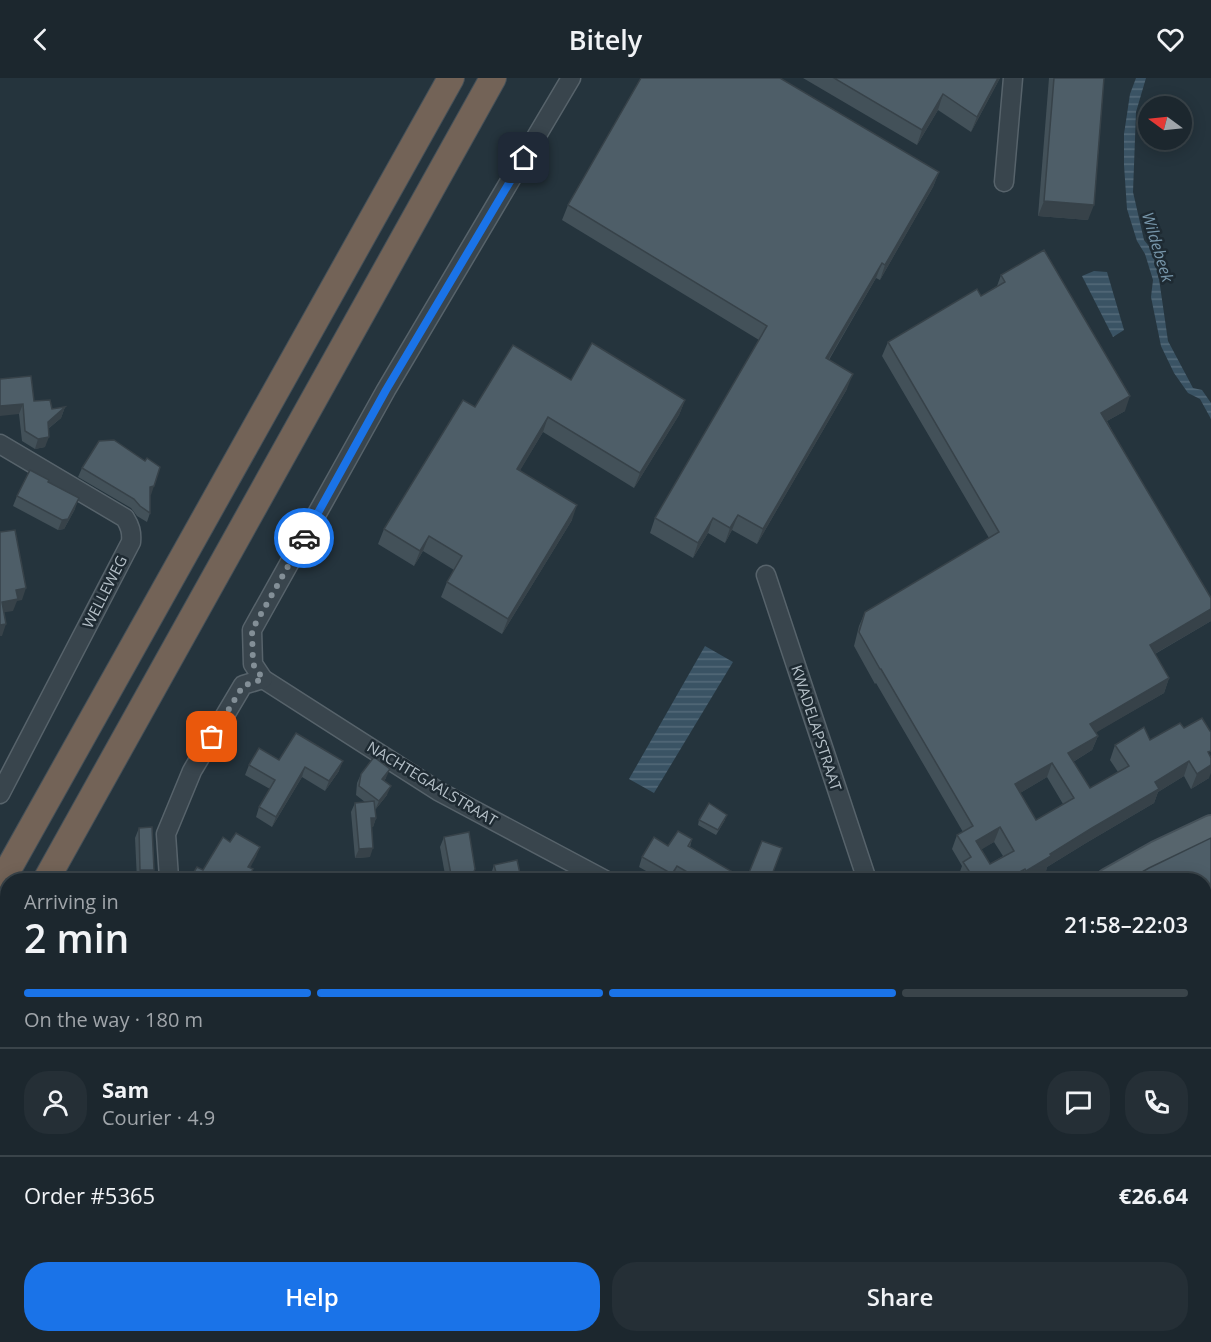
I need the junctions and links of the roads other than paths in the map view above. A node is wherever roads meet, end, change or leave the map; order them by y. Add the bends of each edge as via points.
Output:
1 (451, 78) edge
2 (493, 78) edge
3 (571, 78) edge
4 (1013, 78) edge
5 (1004, 182) dead end
6 (0, 444) edge
7 (766, 575) dead end
8 (263, 679) junction
9 (0, 794) edge
10 (1211, 827) edge
11 (7, 873) edge
12 (50, 873) edge
13 (169, 873) edge
14 (592, 873) edge
15 (865, 873) edge
16 (1120, 873) edge

1 - 11 highway
2 - 12 highway
3 - 8 street via 386,390 252,630 253,664
4 - 5 street
6 - 9 street, WELLEWEG via 125,518 132,533 131,542
7 - 15 street, KWADELAPSTRAAT
8 - 13 street via 243,686 192,771 166,834
8 - 14 street, NACHTEGAALSTRAAT via 438,791
10 - 16 main road

